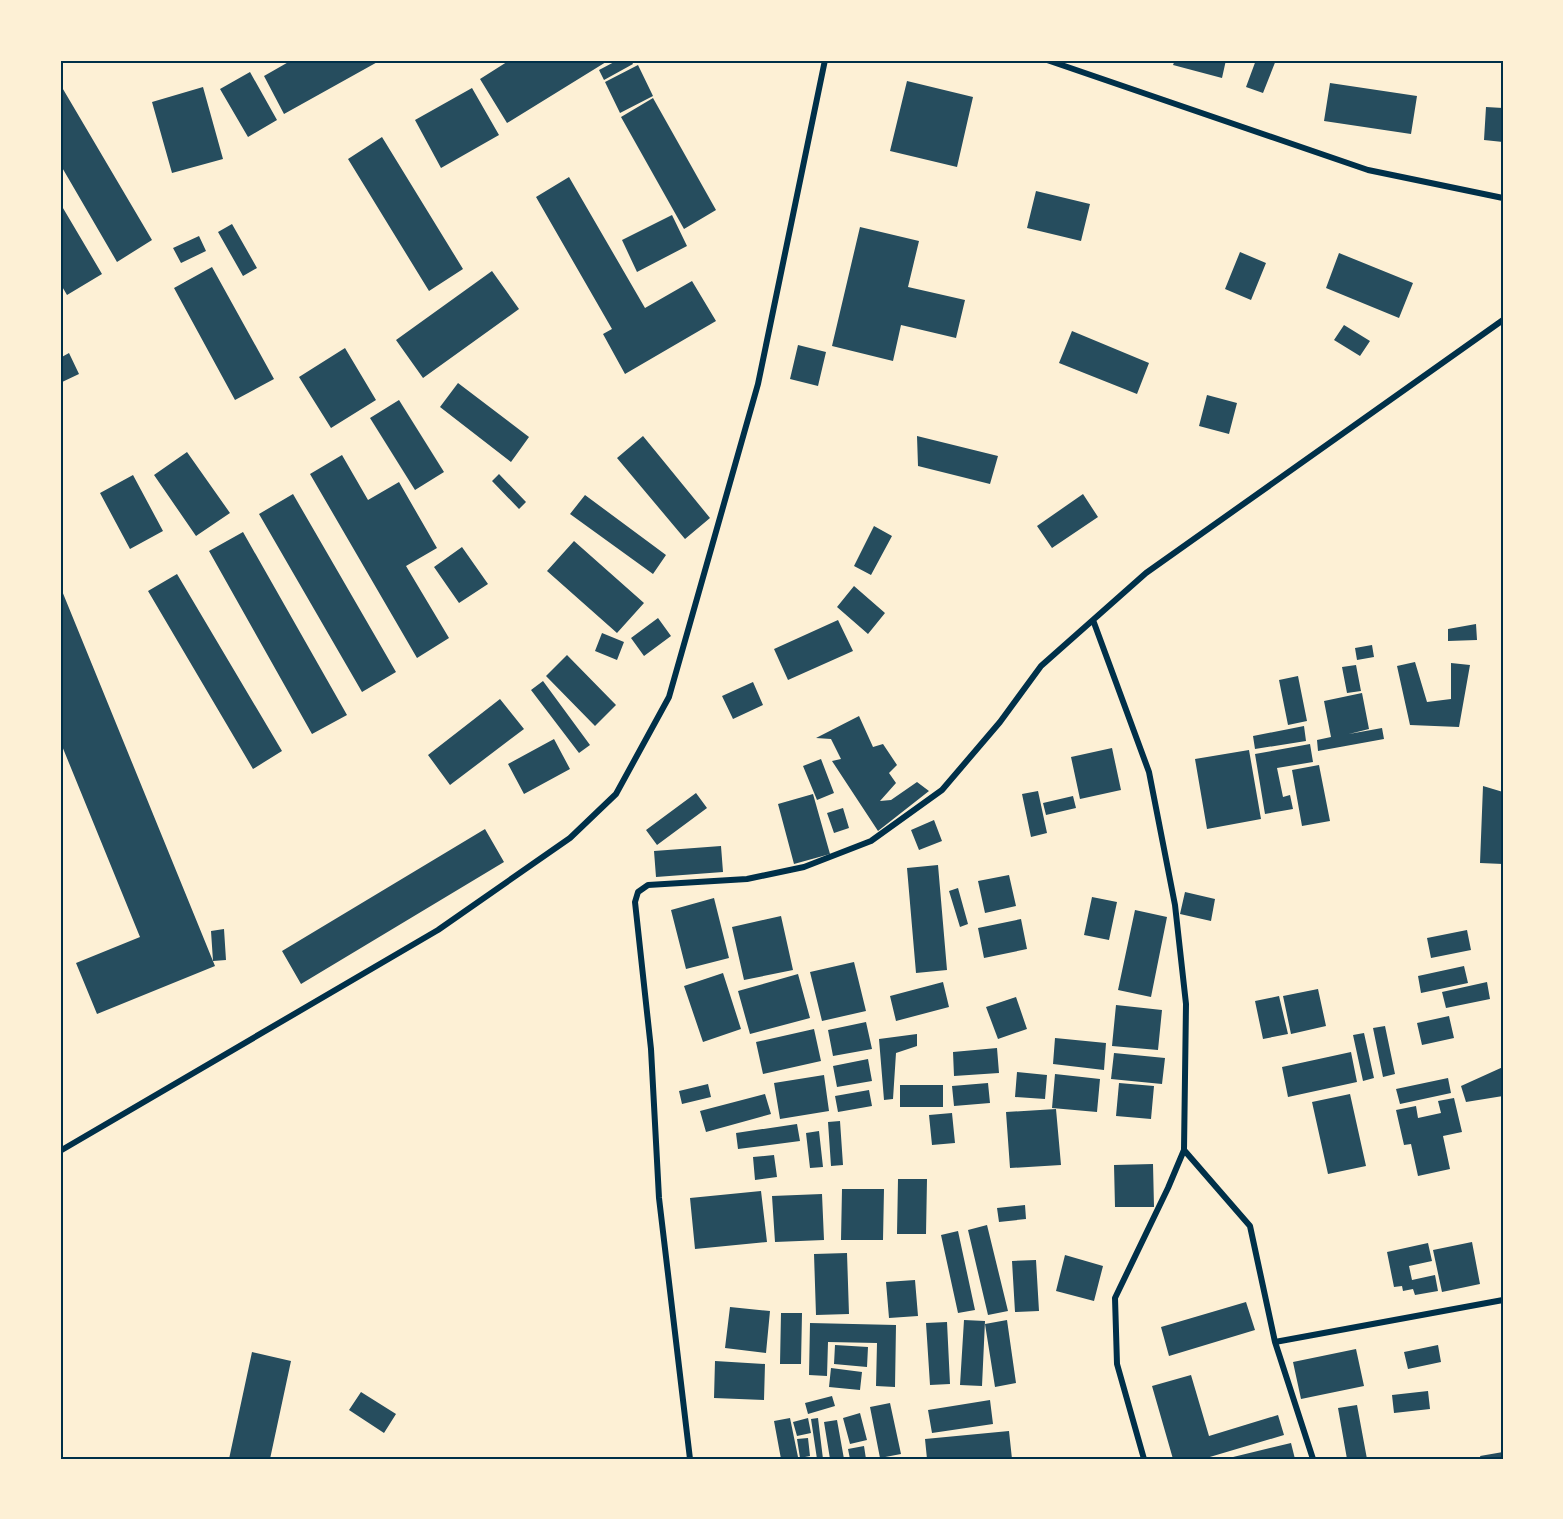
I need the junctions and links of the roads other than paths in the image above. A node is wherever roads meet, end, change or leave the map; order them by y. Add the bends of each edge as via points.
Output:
1 (825, 60) edge
2 (1047, 60) edge
3 (1503, 198) edge
4 (1503, 320) edge
5 (1093, 620) junction
6 (1184, 1150) junction
7 (60, 1151) edge
8 (1503, 1300) edge
9 (1275, 1342) junction
10 (690, 1459) edge
11 (1144, 1459) edge
12 (1313, 1459) edge

1 - 7 street via 758,384 669,697 616,794 570,838 438,930
2 - 3 street via 1368,170
4 - 5 street via 1146,573
5 - 6 street via 1149,772 1175,905 1186,1004
5 - 10 street via 1041,666 942,790 872,841 804,867 747,879 648,885 638,892 659,1197
6 - 9 street via 1250,1226
6 - 11 street via 1114,1298 1117,1365
8 - 9 street
9 - 12 street

